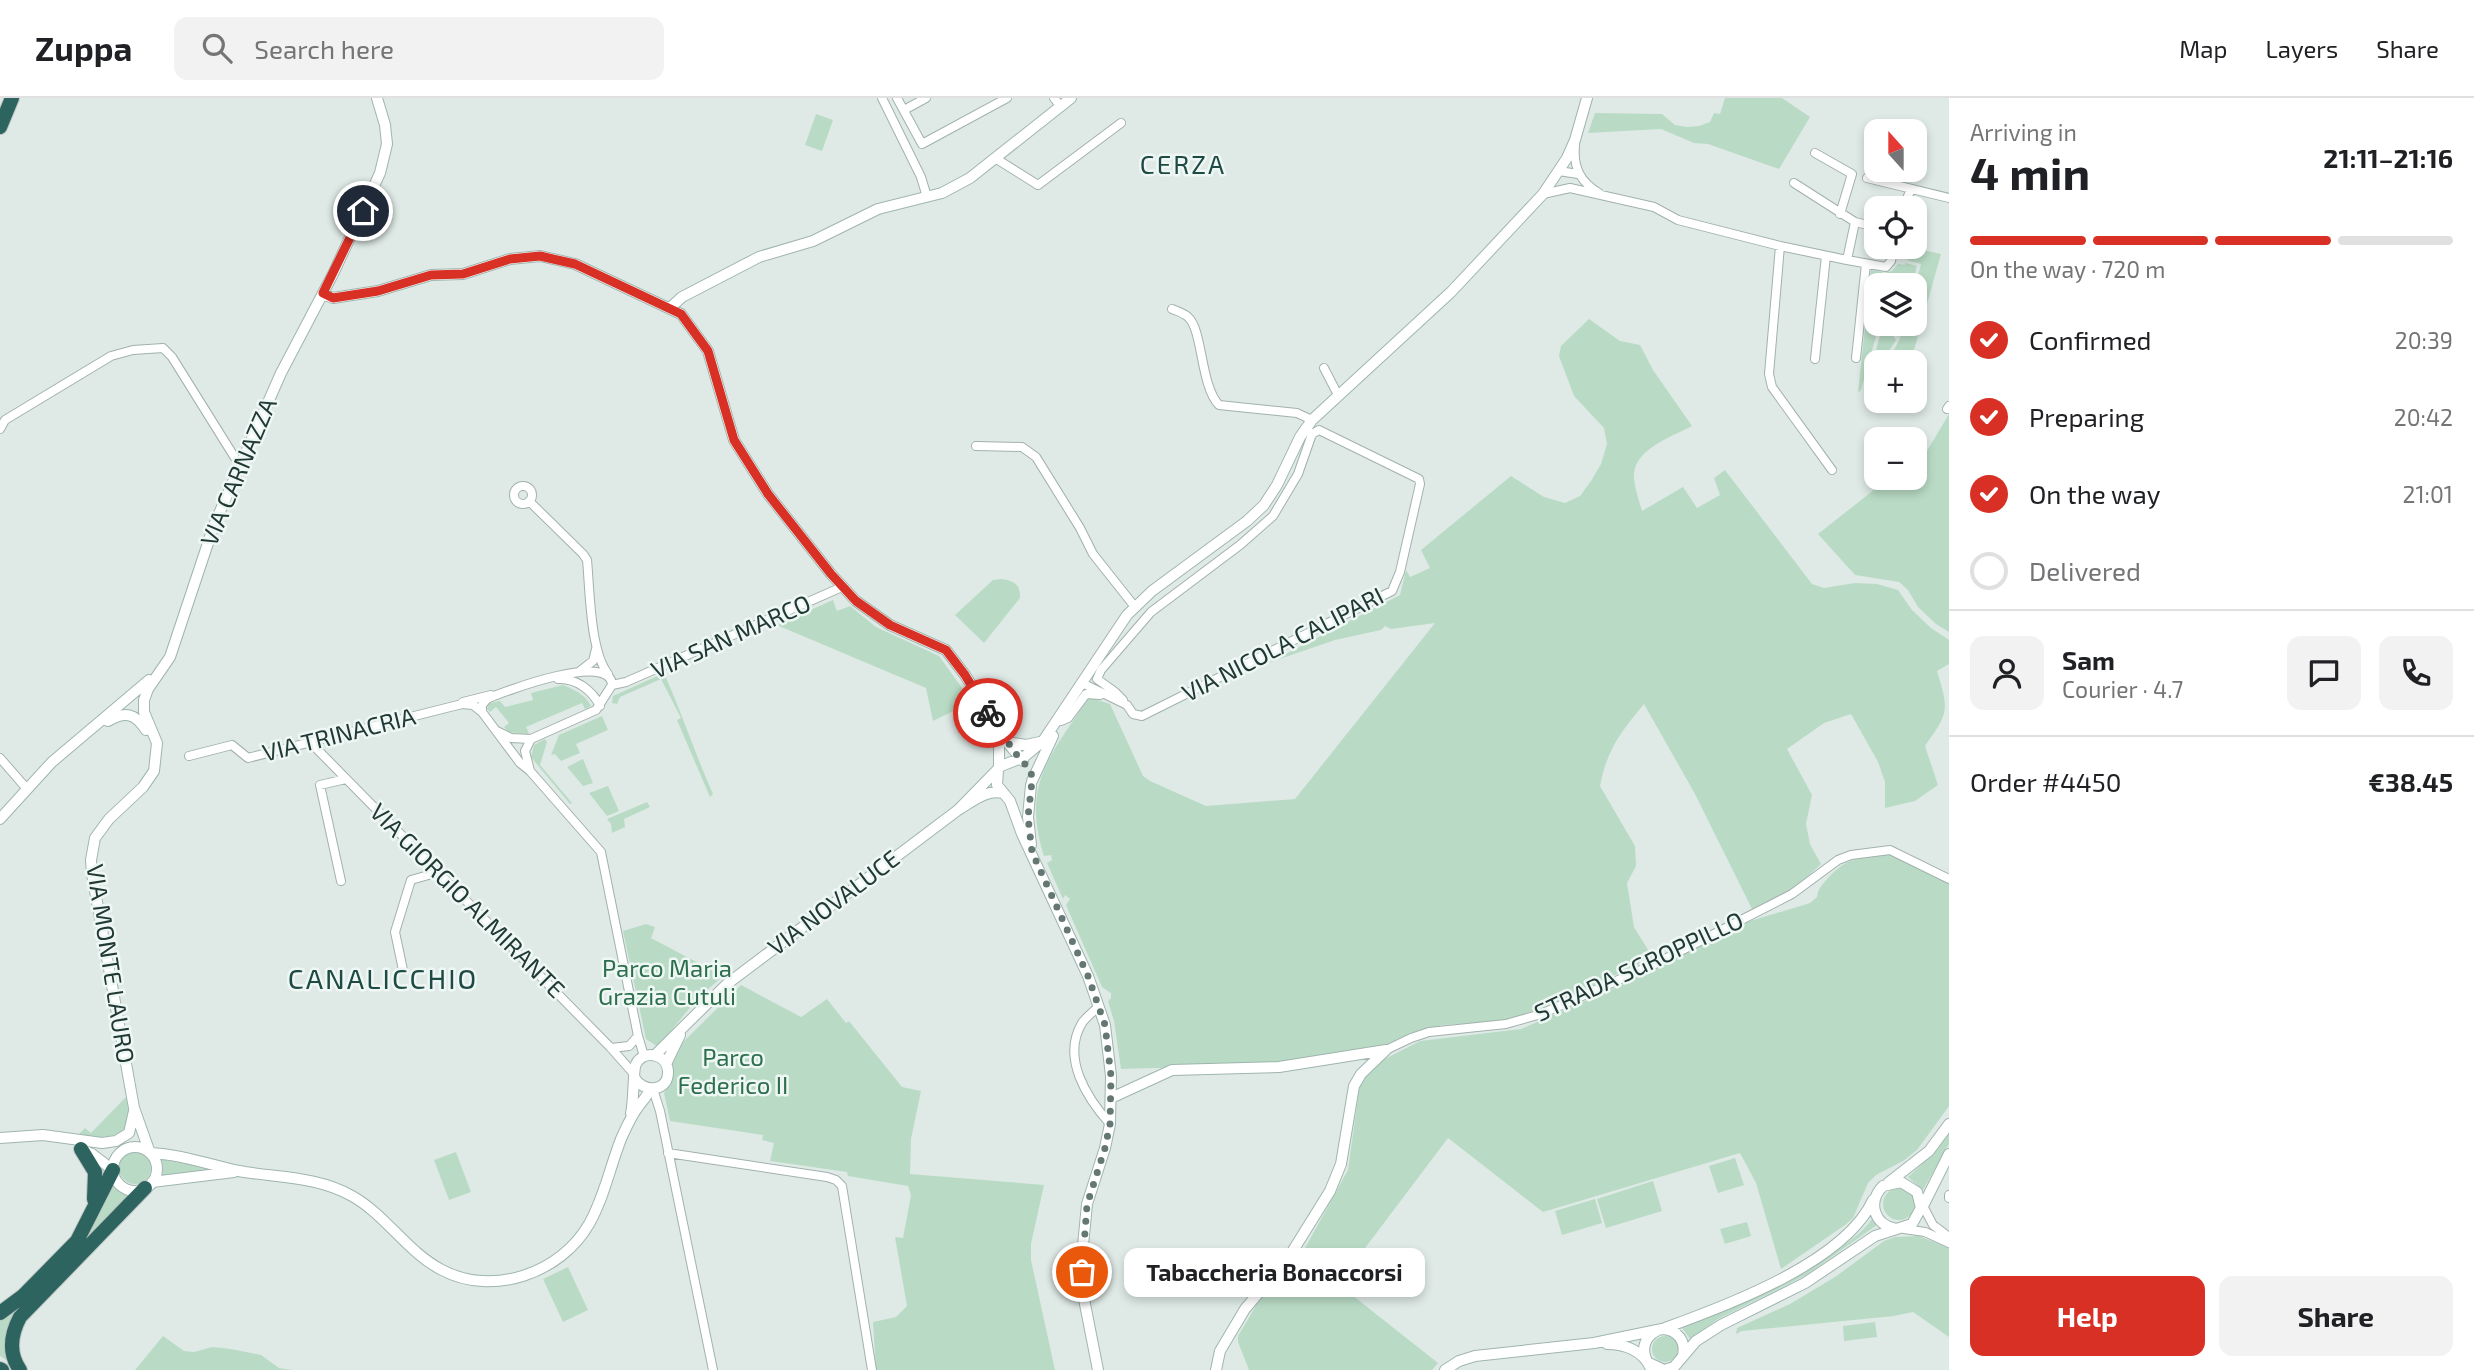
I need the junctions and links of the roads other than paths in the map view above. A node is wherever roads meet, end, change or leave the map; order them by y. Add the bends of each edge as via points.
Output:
1 (12, 98) edge
2 (377, 98) edge
3 (882, 98) edge
4 (897, 98) edge
5 (926, 98) edge
6 (1007, 98) edge
7 (1072, 98) edge
8 (1587, 98) edge
9 (1058, 102) edge
10 (904, 110) junction
11 (1121, 123) dead end
12 (0, 127) edge
13 (1575, 140) junction
14 (1815, 153) dead end
15 (995, 158) junction
16 (1559, 171) junction
17 (1578, 174) junction
18 (1885, 182) edge
19 (1794, 183) dead end
20 (1570, 188) junction
21 (1911, 188) junction
22 (1544, 194) junction
23 (1605, 196) junction
24 (1908, 196) edge
25 (927, 197) junction
26 (1949, 198) edge
27 (1840, 214) junction
28 (1855, 222) junction
29 (1864, 224) edge
30 (1780, 246) junction
31 (1826, 256) junction
32 (1891, 259) edge
33 (1847, 260) junction
34 (1866, 264) junction
35 (323, 293) junction
36 (671, 307) junction
37 (1172, 309) dead end
38 (1856, 358) dead end
39 (1815, 359) dead end
40 (1324, 368) dead end
41 (1338, 395) junction
42 (1310, 428) junction
43 (0, 429) edge
44 (975, 446) dead end
45 (240, 466) junction
46 (1832, 470) dead end
47 (529, 501) dead end
48 (842, 587) junction
49 (1135, 607) junction
50 (596, 646) junction
51 (170, 657) junction
52 (1097, 667) junction
53 (580, 671) junction
54 (608, 674) junction
55 (550, 680) junction
56 (1082, 683) junction
57 (616, 684) junction
58 (500, 694) junction
59 (1110, 697) junction
60 (1127, 705) junction
61 (453, 706) junction
62 (600, 706) junction
63 (1066, 706) junction
64 (482, 712) junction
65 (991, 718) junction
66 (1061, 721) junction
67 (93, 729) junction
68 (497, 731) junction
69 (531, 738) junction
70 (1043, 741) junction
71 (310, 742) junction
72 (1007, 743) junction
73 (189, 756) dead end
74 (0, 758) edge
75 (155, 758) junction
76 (1020, 761) junction
77 (999, 769) junction
78 (530, 771) junction
79 (346, 779) junction
80 (1032, 783) junction
81 (27, 789) junction
82 (1004, 794) junction
83 (958, 810) junction
84 (0, 819) edge
85 (1032, 852) junction
86 (439, 872) junction
87 (1949, 879) edge
88 (341, 881) dead end
89 (404, 970) dead end
90 (1098, 1007) junction
91 (683, 1029) junction
92 (638, 1036) junction
93 (611, 1048) junction
94 (1386, 1050) junction
95 (646, 1057) junction
96 (623, 1061) junction
97 (666, 1063) junction
98 (634, 1075) junction
99 (655, 1088) junction
100 (1111, 1098) junction
101 (134, 1108) junction
102 (630, 1119) junction
103 (1110, 1124) junction
104 (1949, 1124) edge
105 (0, 1138) edge
106 (57, 1138) junction
107 (81, 1149) junction
108 (150, 1153) junction
109 (668, 1153) junction
110 (1949, 1154) edge
111 (113, 1170) junction
112 (241, 1171) junction
113 (149, 1185) junction
114 (1880, 1191) junction
115 (1921, 1206) junction
116 (92, 1209) junction
117 (1899, 1229) junction
118 (1949, 1237) edge
119 (1949, 1243) edge
120 (0, 1313) edge
121 (1661, 1330) junction
122 (1594, 1343) junction
123 (1679, 1363) edge
124 (1649, 1364) edge
125 (20, 1370) edge
126 (713, 1370) edge
127 (872, 1370) edge
128 (1098, 1370) edge
129 (1216, 1370) edge
130 (1445, 1370) edge

1 - 12 highway
2 - 35 main road, VIA CARNAZZA via 387,134 385,159
3 - 25 street
4 - 10 street
5 - 10 street
6 - 10 street via 922,144
7 - 9 main road
8 - 13 main road
9 - 15 main road
11 - 15 street via 1038,185
13 - 16 main road
13 - 17 street
14 - 27 street via 1852,174
15 - 25 main road via 955,187
16 - 17 street
16 - 20 street
16 - 22 main road
17 - 23 street
18 - 21 street
19 - 27 street
20 - 22 street
20 - 23 street
21 - 24 street
21 - 26 street
22 - 41 main road via 1451,292
23 - 30 street
25 - 36 main road via 878,209 828,235 759,257
27 - 28 street
28 - 29 street
28 - 33 street
30 - 31 street
30 - 46 street via 1769,374 1772,387
31 - 33 street
31 - 39 street
32 - 34 street via 1886,267
33 - 34 street
34 - 38 street
35 - 36 main road via 333,298 378,291 431,275 463,274 510,259 540,256 575,264
35 - 45 main road, VIA CARNAZZA
36 - 48 main road via 688,321 708,351 734,440 746,462
37 - 42 street via 1192,322 1208,383 1219,405 1297,413
40 - 41 street
41 - 42 main road
42 - 49 main road via 1264,505
42 - 52 street via 1298,474 1273,516 1151,612
42 - 60 street, VIA NICOLA CALIPARI via 1419,478 1395,587 1142,716 1133,714
43 - 45 street via 5,420 99,362 133,350 163,348
44 - 49 street via 1022,447 1036,457 1093,555
45 - 51 main road, VIA CARNAZZA via 214,525
47 - 50 street via 587,560
48 - 57 street, VIA SAN MARCO
48 - 65 main road via 874,615 946,650
49 - 52 main road
50 - 53 street via 593,661
50 - 54 street
51 - 67 main road via 141,689
51 - 75 main road via 144,700 157,743
52 - 56 main road
52 - 60 street via 1097,679
53 - 54 street
53 - 55 street, VIA TRINACRIA
54 - 57 street
55 - 58 street, VIA TRINACRIA
55 - 62 street via 569,680 585,687
56 - 59 street, VIA NICOLA CALIPARI
56 - 63 main road
57 - 62 street
58 - 61 street, VIA TRINACRIA
58 - 64 street via 485,701
59 - 60 street, VIA NICOLA CALIPARI
59 - 66 street via 1086,694
61 - 64 street via 474,705
61 - 71 street, VIA TRINACRIA
62 - 69 street
63 - 66 main road
63 - 70 main road
64 - 68 street
65 - 72 main road
65 - 77 main road via 999,746
66 - 80 main road
67 - 75 main road via 122,714 133,716 147,732
67 - 81 main road
68 - 69 street via 511,738
68 - 78 street
69 - 78 street via 525,751
70 - 72 main road
70 - 76 main road
71 - 73 street, VIA TRINACRIA via 248,758 232,745
71 - 79 street, VIA GIORGIO ALMIRANTE
72 - 76 main road
74 - 81 street
75 - 101 main road, VIA MONTE LAURO via 148,781 95,838 91,860
76 - 77 main road
76 - 80 main road via 1031,771
77 - 82 main road via 996,780
77 - 83 main road
78 - 92 street via 601,852
79 - 86 street, VIA GIORGIO ALMIRANTE
79 - 88 street via 320,785
80 - 82 main road via 1022,795
80 - 85 main road via 1028,817
81 - 84 main road
82 - 83 main road via 983,795
82 - 85 main road
83 - 91 main road, VIA NOVALUCE via 727,984
85 - 90 main road
86 - 89 street via 411,880 396,932
86 - 93 street, VIA GIORGIO ALMIRANTE
87 - 94 street, STRADA SGROPPILLO via 1890,850 1851,855 1792,894 1657,964 1541,1014 1506,1024 1429,1032
90 - 100 main road via 1109,1050
90 - 103 street via 1081,1024 1074,1054 1090,1102
91 - 95 main road
91 - 97 main road
92 - 93 street via 629,1046
92 - 95 street
93 - 96 street, VIA GIORGIO ALMIRANTE
94 - 100 main road via 1279,1067 1172,1070
94 - 129 main road, STRADA SGROPPILLO via 1354,1086 1341,1164 1330,1191 1289,1257 1245,1309 1220,1351
95 - 96 street
95 - 97 main road
95 - 98 main road
96 - 98 street, VIA GIORGIO ALMIRANTE
97 - 99 main road via 667,1077
98 - 99 main road via 638,1084
98 - 102 main road
99 - 102 main road
99 - 109 street
100 - 103 main road
101 - 106 main road via 129,1133 116,1141
101 - 108 main road, VIA MONTE LAURO
102 - 112 main road via 596,1211 580,1238 545,1267 507,1280 472,1280 443,1271 427,1262 363,1203 336,1188
103 - 128 main road via 1087,1205 1082,1256 1082,1289
104 - 114 main road via 1921,1159
105 - 106 main road
106 - 107 main road
107 - 111 main road
107 - 116 highway via 97,1178
108 - 111 main road via 139,1147 125,1149
108 - 112 main road
108 - 113 main road via 156,1164
109 - 126 street
109 - 127 street via 827,1178 842,1186
110 - 115 main road
111 - 113 main road via 124,1188 135,1191
111 - 116 highway
112 - 113 main road
113 - 125 highway via 20,1317 12,1342
114 - 115 main road via 1901,1182 1913,1187
114 - 117 main road via 1874,1202 1875,1214 1883,1225
114 - 121 main road via 1863,1220 1804,1266 1750,1295
115 - 117 main road via 1912,1224
115 - 118 street via 1933,1225
116 - 120 highway via 77,1241
117 - 119 street via 1925,1232
117 - 123 main road via 1875,1236 1805,1283 1721,1325 1696,1341
121 - 122 main road
121 - 123 main road via 1680,1337 1684,1346
121 - 124 main road via 1647,1339 1644,1349
122 - 124 main road via 1624,1346
122 - 130 main road via 1475,1356
123 - 124 main road via 1664,1370

